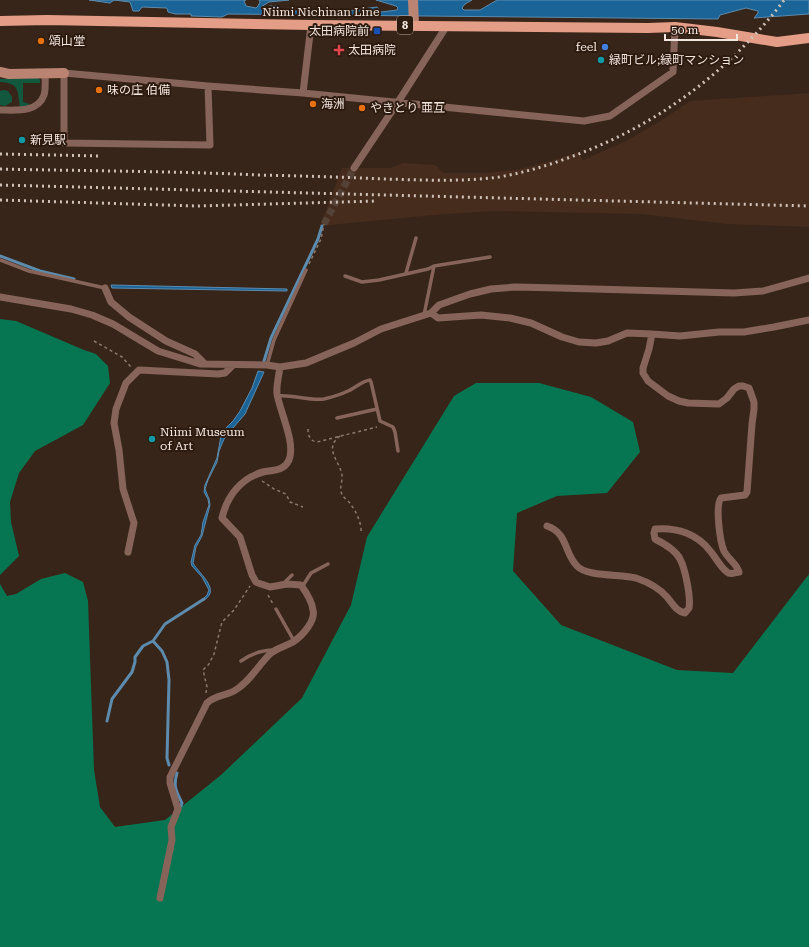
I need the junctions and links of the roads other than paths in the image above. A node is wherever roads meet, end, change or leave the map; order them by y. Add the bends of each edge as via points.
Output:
1 (413, 0) edge
2 (0, 21) edge
3 (311, 25) junction
4 (414, 25) junction
5 (446, 27) junction
6 (675, 27) junction
7 (809, 38) edge
8 (0, 72) edge
9 (45, 73) junction
10 (64, 73) junction
11 (208, 86) junction
12 (303, 93) junction
13 (398, 102) junction
14 (0, 110) edge
15 (354, 168) tunnel mouth
16 (416, 238) dead end
17 (490, 258) dead end
18 (0, 260) edge
19 (434, 266) junction
20 (306, 270) road end
21 (406, 273) junction
22 (345, 276) dead end
23 (809, 278) edge
24 (105, 288) joint
25 (0, 297) edge
26 (428, 314) junction
27 (809, 320) edge
28 (652, 334) junction
29 (206, 364) junction
30 (233, 365) junction
31 (267, 365) junction
32 (280, 367) junction
33 (277, 396) junction
34 (377, 409) junction
35 (337, 418) dead end
36 (398, 451) dead end
37 (546, 526) dead end
38 (128, 552) dead end
39 (328, 564) dead end
40 (292, 575) dead end
41 (282, 585) junction
42 (302, 587) junction
43 (276, 609) road end
44 (294, 641) junction
45 (276, 650) junction
46 (241, 661) dead end
47 (160, 898) dead end

1 - 4 street
2 - 3 main road, Niimi Nichinan Line / 8
3 - 4 main road, Niimi Nichinan Line / 8
3 - 12 street
4 - 5 main road, Niimi Nichinan Line / 8
5 - 6 main road, Niimi Nichinan Line / 8
5 - 13 street
6 - 7 main road, Niimi Nichinan Line / 8 via 777,42
6 - 13 street via 673,72 610,116 584,121
8 - 9 street
9 - 10 street
9 - 14 street via 44,95 39,103 24,110
10 - 11 street
10 - 11 street via 64,143 210,145
11 - 12 street
12 - 13 street
13 - 15 street
16 - 21 lane
17 - 19 lane
18 - 24 lane via 29,271
19 - 21 lane
19 - 26 lane
20 - 31 lane via 274,340
21 - 22 lane via 362,282
23 - 26 street via 763,290 734,293 515,287 491,289 439,305
24 - 29 street via 111,302 129,317 166,341 195,354
25 - 29 street via 92,315 113,324 158,351
26 - 28 street via 438,318 481,315 510,318 531,323 579,342 608,341 627,333
26 - 32 street via 381,329 306,363
27 - 28 street via 744,332 680,336
28 - 37 street via 643,373 648,381 668,396 688,403 719,404 739,386 749,388 752,396 754,409 747,492 721,498 718,505 724,550 739,572 726,572 708,548 692,534 665,528 656,530 656,539 679,557 684,568 689,598 685,613 679,611 651,584 635,578 582,570 574,562 561,535
29 - 30 street
30 - 31 street
30 - 38 street via 225,373 218,374 139,370 126,383 116,409 114,423 123,489 134,523
31 - 32 street
32 - 33 street
33 - 34 lane via 322,399 337,396 368,380 371,382
33 - 41 street via 290,444 288,462 280,470 259,474 238,485 229,497 222,518 240,537 256,582 270,586
34 - 35 lane
34 - 36 lane via 380,421 393,427
39 - 42 lane via 311,573
40 - 41 lane
41 - 42 street
42 - 44 street via 314,614 305,631
43 - 44 lane
44 - 45 street
45 - 46 lane via 256,653
45 - 47 street via 244,684 233,691 212,698 207,703 170,777 178,809 171,826 172,840

